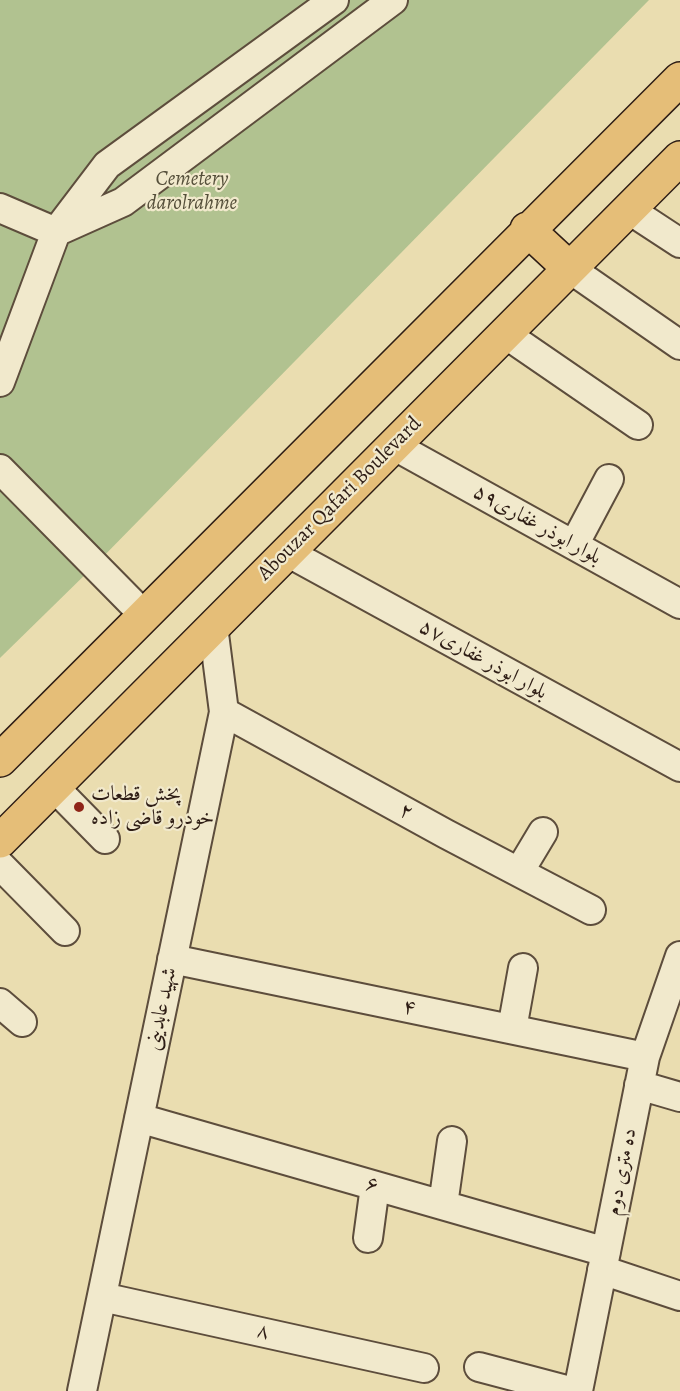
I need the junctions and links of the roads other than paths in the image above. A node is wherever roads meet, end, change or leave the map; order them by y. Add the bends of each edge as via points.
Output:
1 (334, 0) edge
2 (393, 0) edge
3 (680, 79) edge
4 (680, 158) edge
5 (0, 208) edge
6 (628, 209) junction
7 (527, 229) junction
8 (56, 232) junction
9 (680, 243) edge
10 (569, 268) junction
11 (504, 333) junction
12 (680, 345) edge
13 (0, 382) edge
14 (638, 425) dead end
15 (393, 445) junction
16 (0, 469) edge
17 (609, 479) dead end
18 (574, 545) junction
19 (286, 552) junction
20 (678, 599) edge
21 (144, 615) junction
22 (213, 627) junction
23 (224, 712) junction
24 (0, 760) edge
25 (680, 767) edge
26 (54, 787) junction
27 (543, 832) dead end
28 (105, 839) dead end
29 (0, 841) edge
30 (0, 865) edge
31 (519, 872) junction
32 (591, 910) dead end
33 (65, 931) dead end
34 (680, 956) edge
35 (172, 959) junction
36 (523, 968) dead end
37 (0, 1003) edge
38 (22, 1022) dead end
39 (512, 1029) junction
40 (645, 1057) junction
41 (639, 1085) junction
42 (680, 1097) edge
43 (139, 1118) junction
44 (452, 1141) dead end
45 (375, 1186) junction
46 (443, 1205) junction
47 (368, 1238) dead end
48 (604, 1261) junction
49 (680, 1296) edge
50 (102, 1297) junction
51 (479, 1367) dead end
52 (424, 1368) dead end
53 (82, 1391) edge
54 (570, 1391) edge
55 (578, 1391) edge

1 - 8 street via 107,165
2 - 8 street via 123,202
3 - 7 main road
4 - 6 main road, Abouzar Qafari Boulevard
5 - 8 street
6 - 9 street
6 - 10 main road, Abouzar Qafari Boulevard
7 - 10 main road
7 - 21 main road
8 - 13 street
10 - 11 main road, Abouzar Qafari Boulevard
10 - 12 street
11 - 14 street
11 - 15 main road, Abouzar Qafari Boulevard
15 - 18 street, بلوار ابوذر غفاری۵۹
15 - 19 main road, Abouzar Qafari Boulevard
16 - 21 street
17 - 18 street
18 - 20 street, بلوار ابوذر غفاری۵۹
19 - 22 main road, Abouzar Qafari Boulevard
19 - 25 street, بلوار ابوذر غفاری۵۷
21 - 24 main road
22 - 23 street, شهید عابدینی
22 - 26 main road, Abouzar Qafari Boulevard
23 - 31 street, ۲
23 - 35 street, شهید عابدینی
26 - 28 street
26 - 29 main road, Abouzar Qafari Boulevard
27 - 31 street
30 - 33 street
31 - 32 street, ۲
34 - 40 street, ده متری دوم
35 - 39 street, ۴
35 - 43 street, شهید عابدینی
36 - 39 street
37 - 38 street
39 - 40 street, ۴
40 - 41 street, ده متری دوم
41 - 42 street
41 - 48 street, ده متری دوم
43 - 45 street, ۶
43 - 50 street, شهید عابدینی
44 - 46 street
45 - 46 street, ۶
45 - 47 street
46 - 48 street, ۶
48 - 49 street, ۶
48 - 55 street, ده متری دوم
50 - 52 street, ۸
50 - 53 street, شهید عابدینی
51 - 54 street

